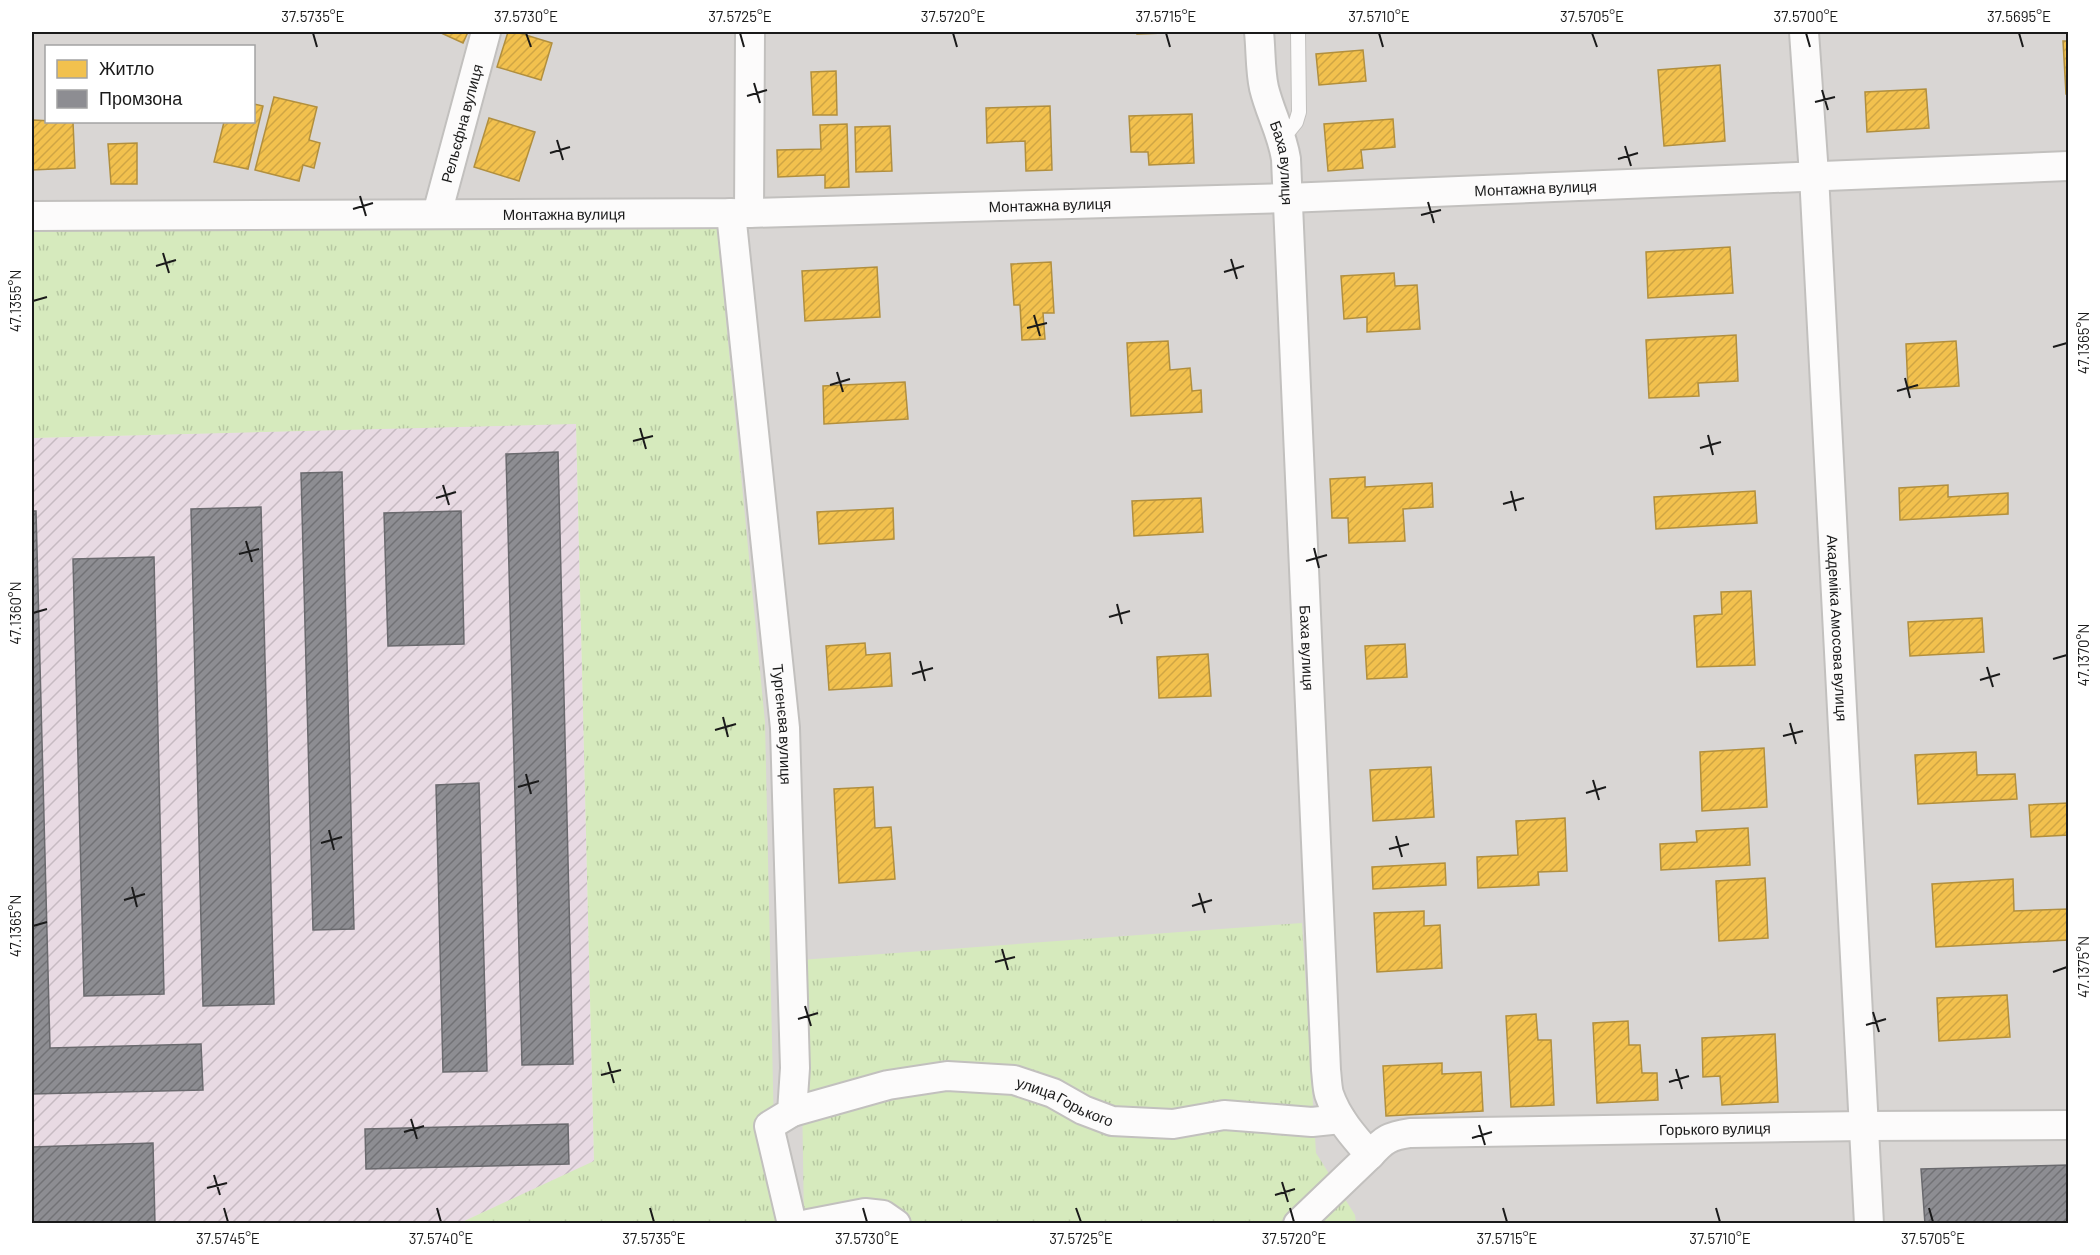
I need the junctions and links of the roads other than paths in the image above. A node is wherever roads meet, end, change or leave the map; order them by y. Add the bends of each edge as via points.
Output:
1 (486, 32) edge
2 (750, 32) edge
3 (1259, 32) edge
4 (1298, 32) edge
5 (1804, 32) edge
6 (1283, 138) junction
7 (2068, 166) edge
8 (1814, 175) junction
9 (1287, 198) junction
10 (740, 213) junction
11 (437, 214) junction
12 (32, 216) edge
13 (792, 1112) junction
14 (1341, 1119) junction
15 (2068, 1125) edge
16 (1864, 1126) junction
17 (1370, 1155) junction
18 (792, 1224) edge
19 (808, 1224) edge
20 (896, 1224) edge
21 (1298, 1224) edge
22 (1869, 1224) edge

1 - 11 street, Рельєфна вулиця
2 - 10 street
3 - 6 street, Баха вулиця via 1264,86
4 - 6 lane via 1299,112
5 - 8 street, Академіка Амосова вулиця
6 - 9 street, Баха вулиця
7 - 8 street, Монтажна вулиця
8 - 9 street, Монтажна вулиця
8 - 16 street, Академіка Амосова вулиця
9 - 10 street, Монтажна вулиця
9 - 14 street, Баха вулиця via 1326,1070 1329,1094
10 - 11 street, Монтажна вулиця
10 - 13 street, Тургенєва вулиця via 784,728 795,1068
11 - 12 street, Монтажна вулиця
13 - 14 street, улица Горького via 888,1085 948,1076 1014,1080 1053,1093 1112,1121 1173,1124 1224,1115 1312,1122
13 - 18 street via 769,1126
14 - 17 street, Баха вулиця
15 - 16 street, Горького вулиця
16 - 17 street, Горького вулиця via 1410,1133 1391,1136
16 - 22 street, Академіка Амосова вулиця
17 - 21 street
19 - 20 street via 865,1213 883,1215

